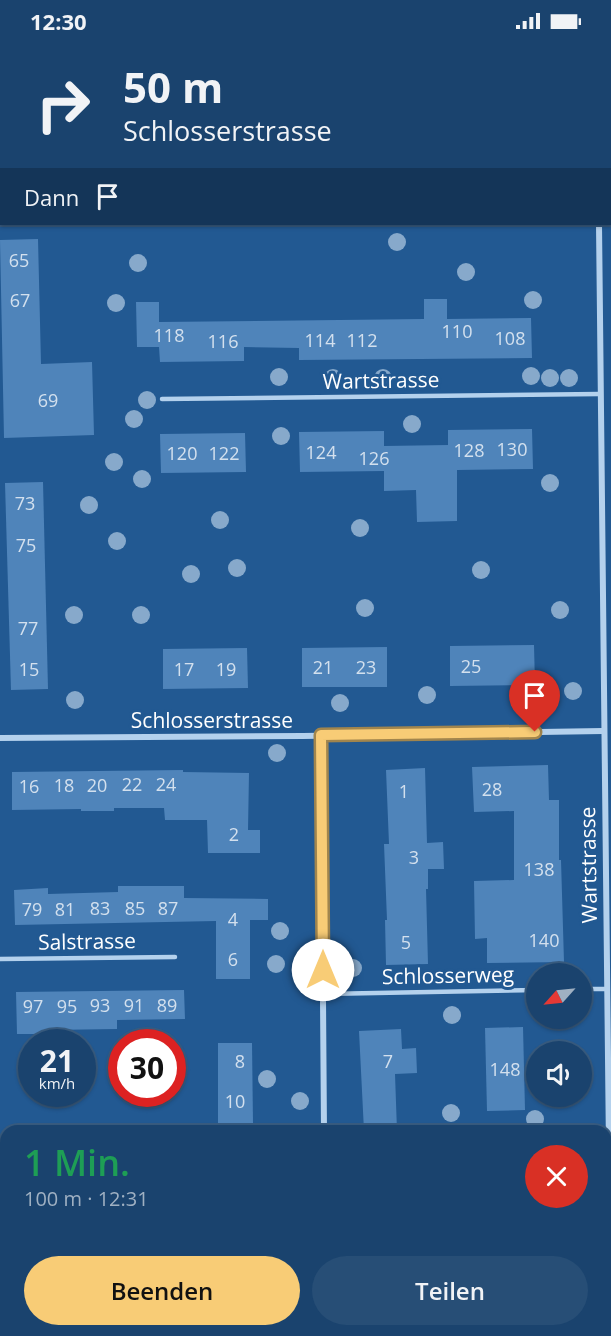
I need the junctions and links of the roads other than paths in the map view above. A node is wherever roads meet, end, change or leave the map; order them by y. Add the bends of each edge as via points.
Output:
1 (599, 225) edge
2 (600, 394) junction
3 (162, 399) dead end
4 (603, 731) junction
5 (321, 735) junction
6 (0, 738) edge
7 (175, 957) dead end
8 (0, 958) edge
9 (592, 989) edge
10 (606, 989) junction
11 (526, 990) edge
12 (323, 994) junction
13 (324, 1125) edge
14 (608, 1125) edge

1 - 2 street, Wartstrasse
2 - 3 lane, Wartstrasse
2 - 4 street, Wartstrasse
4 - 5 street, Schlosserstrasse
4 - 10 street, Wartstrasse
5 - 6 street, Schlosserstrasse
5 - 12 street
7 - 8 lane, Salstrasse
9 - 10 lane
10 - 14 street, Wartstrasse
11 - 12 lane, Schlosserweg
12 - 13 street

